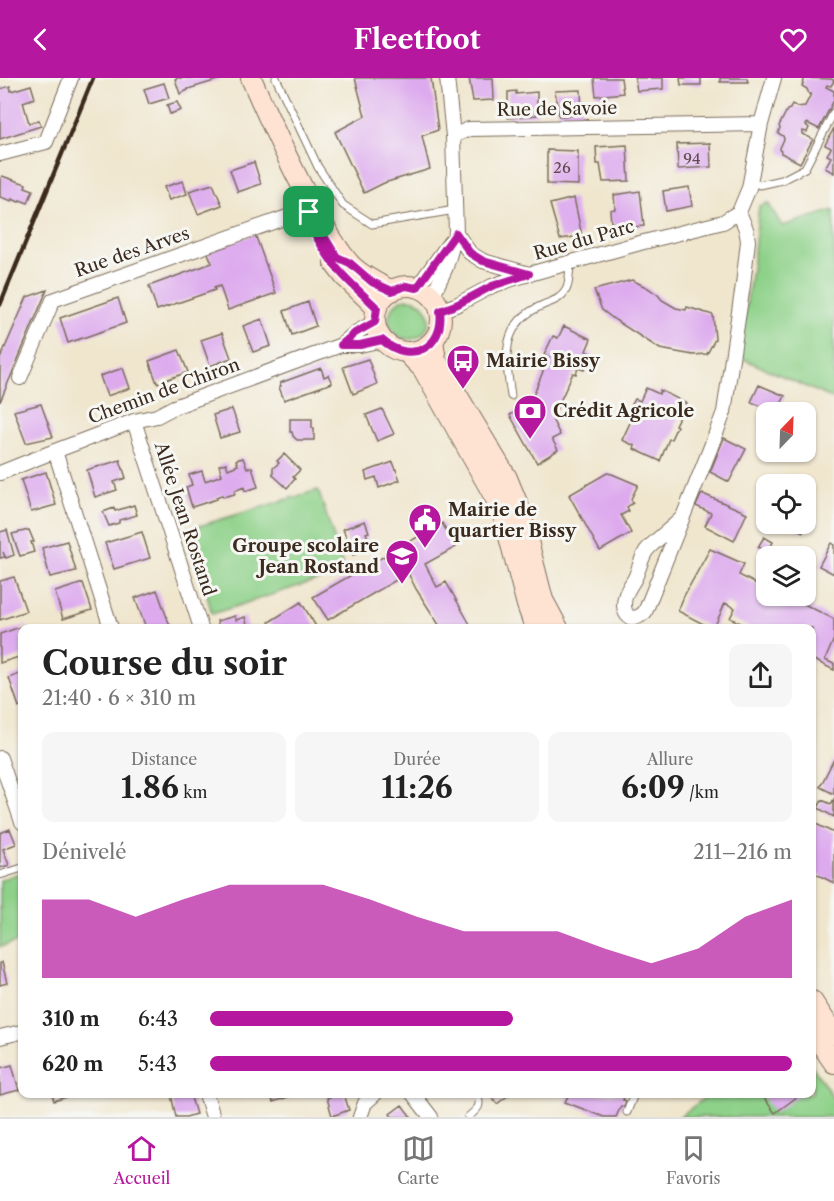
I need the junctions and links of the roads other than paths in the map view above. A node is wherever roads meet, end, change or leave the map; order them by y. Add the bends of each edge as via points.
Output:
1 (71, 78) edge
2 (251, 78) edge
3 (276, 78) edge
4 (447, 78) edge
5 (774, 78) edge
6 (834, 112) edge
7 (760, 124) junction
8 (453, 136) junction
9 (280, 144) junction
10 (0, 154) edge
11 (750, 182) junction
12 (302, 206) junction
13 (455, 210) junction
14 (739, 212) junction
15 (456, 233) junction
16 (350, 263) junction
17 (570, 263) junction
18 (529, 274) junction
19 (392, 291) junction
20 (430, 299) junction
21 (376, 315) junction
22 (382, 340) junction
23 (433, 341) junction
24 (341, 345) junction
25 (407, 352) junction
26 (20, 378) dead end
27 (511, 396) dead end
28 (134, 421) junction
29 (55, 450) junction
30 (0, 473) edge
31 (681, 519) junction
32 (545, 605) edge
33 (110, 624) edge
34 (200, 624) edge
35 (535, 624) edge
36 (0, 758) edge
37 (18, 810) edge
38 (18, 869) edge
39 (0, 875) edge
40 (816, 1007) edge
41 (18, 1033) edge
42 (834, 1034) edge
43 (816, 1036) edge
44 (0, 1037) edge
45 (834, 1063) edge
46 (207, 1098) edge
47 (366, 1098) edge
48 (416, 1098) edge
49 (479, 1098) edge
50 (633, 1098) edge
51 (627, 1113) dead end
52 (213, 1117) edge
53 (360, 1117) edge
54 (431, 1117) edge
55 (468, 1117) edge

1 - 10 street via 46,142
2 - 9 main road
3 - 13 lane via 318,167 343,205 372,224
4 - 8 street
5 - 7 street
6 - 11 lane via 805,168 782,180 760,185
7 - 8 street, Rue de Savoie via 470,129
7 - 11 street
8 - 13 street
9 - 12 main road
9 - 16 main road via 327,231
11 - 14 street
12 - 16 main road via 337,257
12 - 21 main road via 336,266
12 - 26 street, Rue des Arves via 53,300
13 - 15 street
14 - 17 street, Rue du Parc via 723,222
14 - 31 street via 748,241 724,412
15 - 18 street via 470,253 483,261
15 - 20 street
16 - 19 main road via 372,282
17 - 18 street, Rue du Parc
17 - 27 lane via 565,291 558,300 526,314 508,341
18 - 20 street, Rue du Parc via 492,286 458,304
19 - 20 main road via 406,286
19 - 21 main road via 385,295
20 - 23 main road via 441,323
21 - 22 main road
21 - 24 street, Chemin de Chiron
22 - 24 street, Chemin de Chiron
22 - 25 main road via 400,352
23 - 25 main road
23 - 32 main road via 436,360 507,478 520,510
24 - 28 street, Chemin de Chiron via 157,416
25 - 32 main road via 423,369 498,503
28 - 29 street, Chemin de Chiron
28 - 34 street, Allée Jean Rostand
29 - 30 street, Chemin de Chiron
29 - 33 street
31 - 31 street via 645,612 639,618 629,617 623,605 646,552
32 - 35 main road via 532,619
36 - 37 street
38 - 39 lane
40 - 42 main road
41 - 44 street
43 - 45 main road
46 - 52 street
47 - 53 street
48 - 54 street
49 - 55 lane via 478,1108
50 - 51 lane

